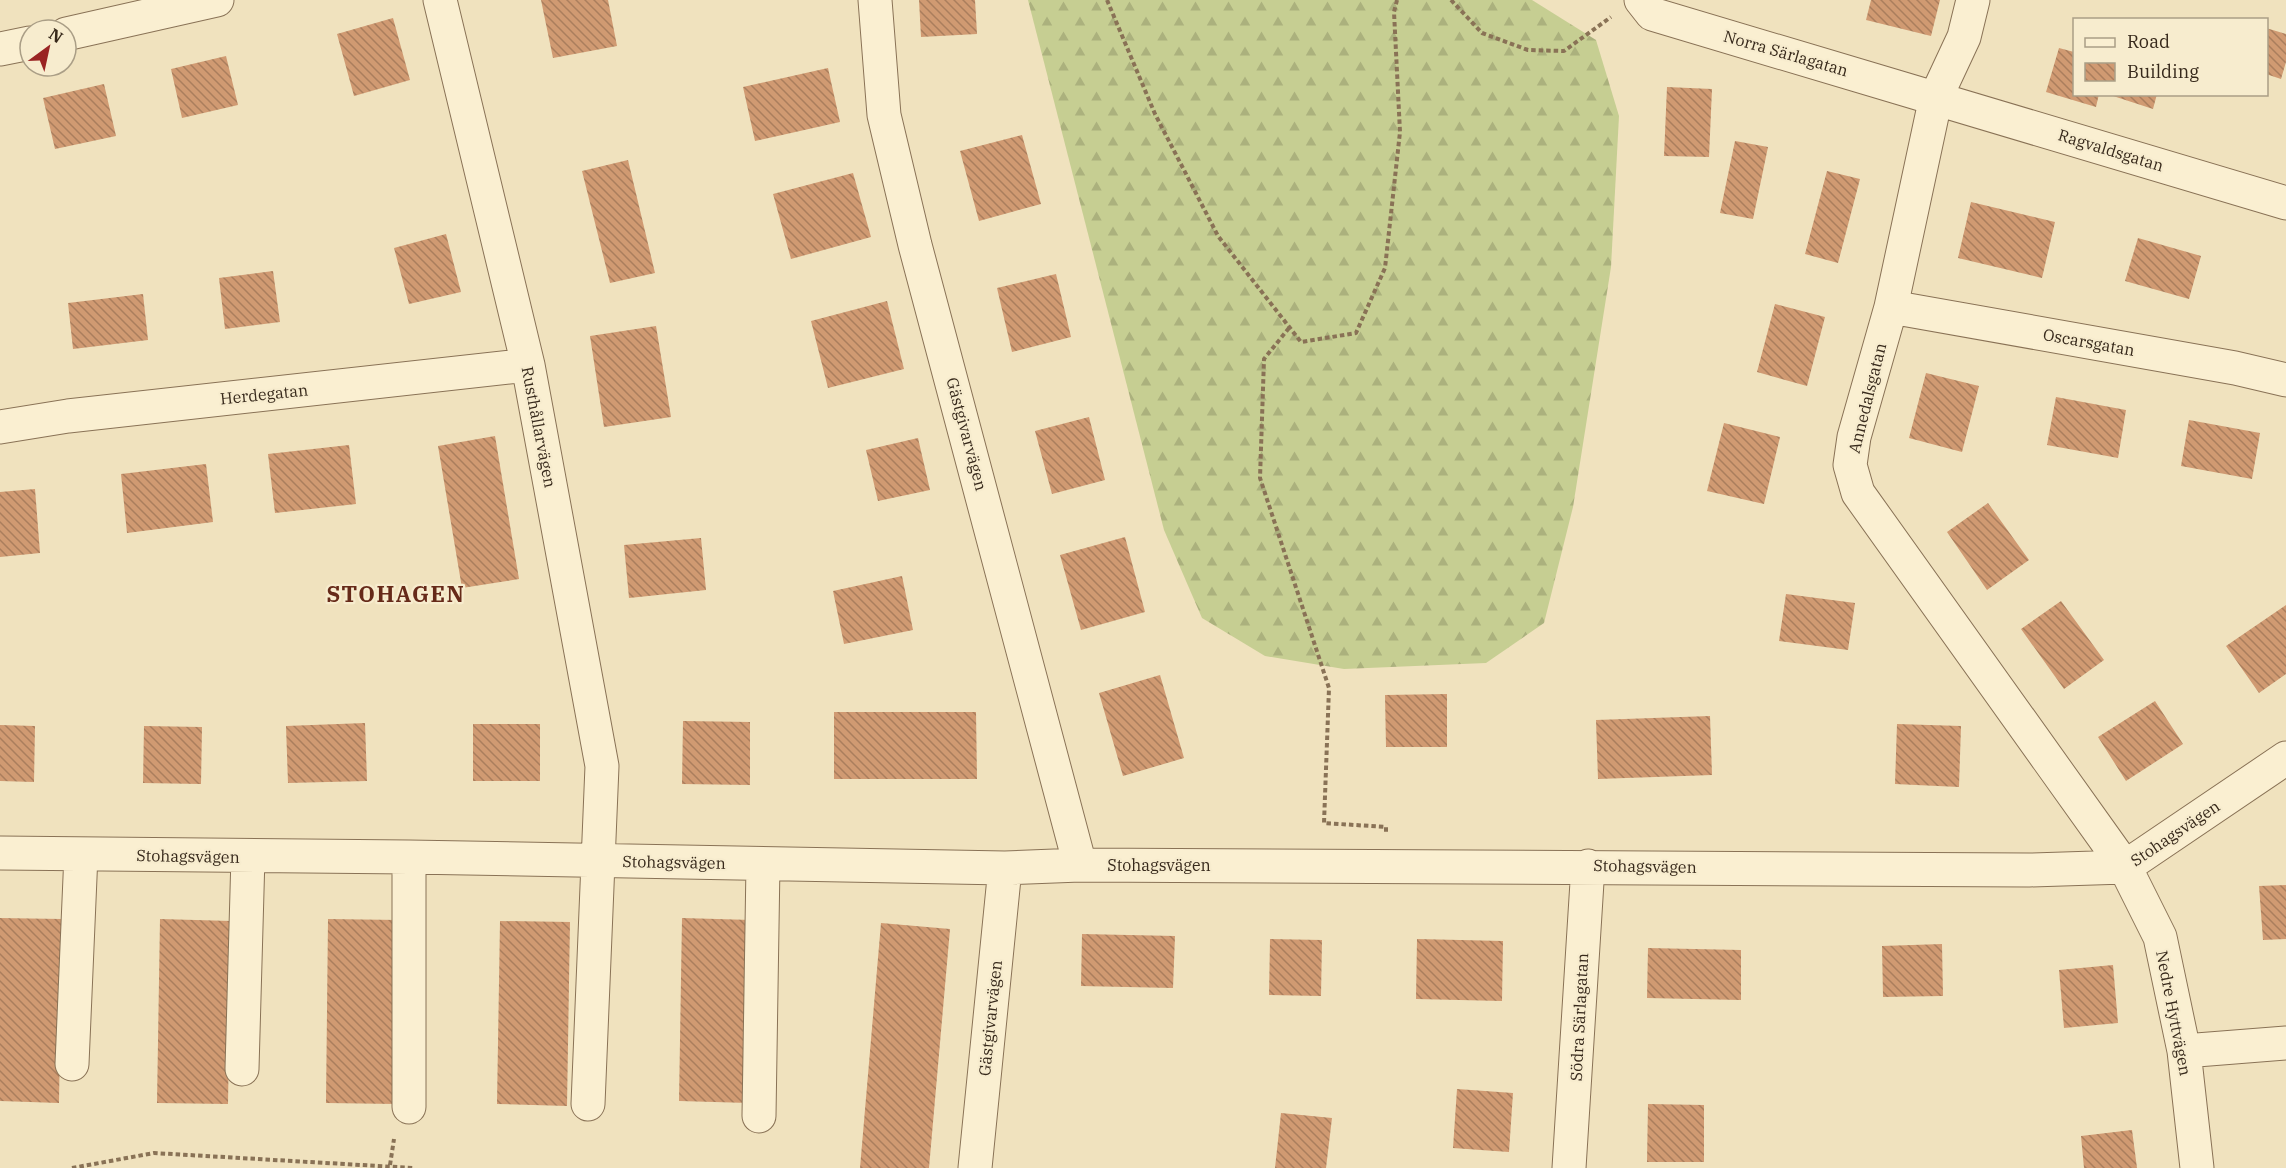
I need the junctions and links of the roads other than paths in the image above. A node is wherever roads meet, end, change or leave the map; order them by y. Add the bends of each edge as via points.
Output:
1 (217, 0) edge
2 (440, 0) edge
3 (875, 0) edge
4 (1973, 0) edge
5 (1629, 6) edge
6 (78, 31) edge
7 (18, 45) edge
8 (0, 49) edge
9 (1936, 97) junction
10 (2286, 203) edge
11 (1891, 307) junction
12 (528, 365) junction
13 (2286, 380) edge
14 (0, 427) edge
15 (2286, 758) edge
16 (0, 854) edge
17 (81, 854) junction
18 (248, 856) junction
19 (409, 857) junction
20 (597, 860) junction
21 (763, 864) junction
22 (1080, 865) junction
23 (1588, 866) junction
24 (2125, 867) junction
25 (1005, 868) junction
26 (2286, 1043) edge
27 (2184, 1052) junction
28 (72, 1065) dead end
29 (242, 1069) dead end
30 (588, 1104) dead end
31 (409, 1107) dead end
32 (759, 1116) dead end
33 (975, 1168) edge
34 (1569, 1168) edge
35 (2197, 1168) edge

1 - 6 street
2 - 12 street, Rusthållarvägen
3 - 22 street, Gästgivarvägen via 886,125
4 - 9 street, Annedalsgatan via 1964,37
5 - 9 street, Norra Särlagatan
7 - 8 street
9 - 10 street, Ragvaldsgatan
9 - 11 street, Annedalsgatan
11 - 13 street, Oscarsgatan
11 - 24 street, Annedalsgatan via 1854,437 1850,465 1858,493
12 - 14 street, Herdegatan
12 - 20 street, Rusthållarvägen via 602,766
15 - 24 street, Stohagsvägen
16 - 17 street, Stohagsvägen
17 - 18 street, Stohagsvägen
17 - 28 street
18 - 19 street, Stohagsvägen
18 - 29 street
19 - 20 street, Stohagsvägen
19 - 31 street
20 - 21 street, Stohagsvägen
20 - 30 street, Rusthållarvägen
21 - 25 street, Stohagsvägen
21 - 32 street
22 - 23 street, Stohagsvägen
22 - 25 street, Stohagsvägen
23 - 24 street, Stohagsvägen via 2018,870
23 - 34 street, Södra Särlagatan
24 - 27 street, Nedre Hyttvägen via 2160,937
25 - 33 street, Gästgivarvägen
26 - 27 street
27 - 35 street, Nedre Hyttvägen

